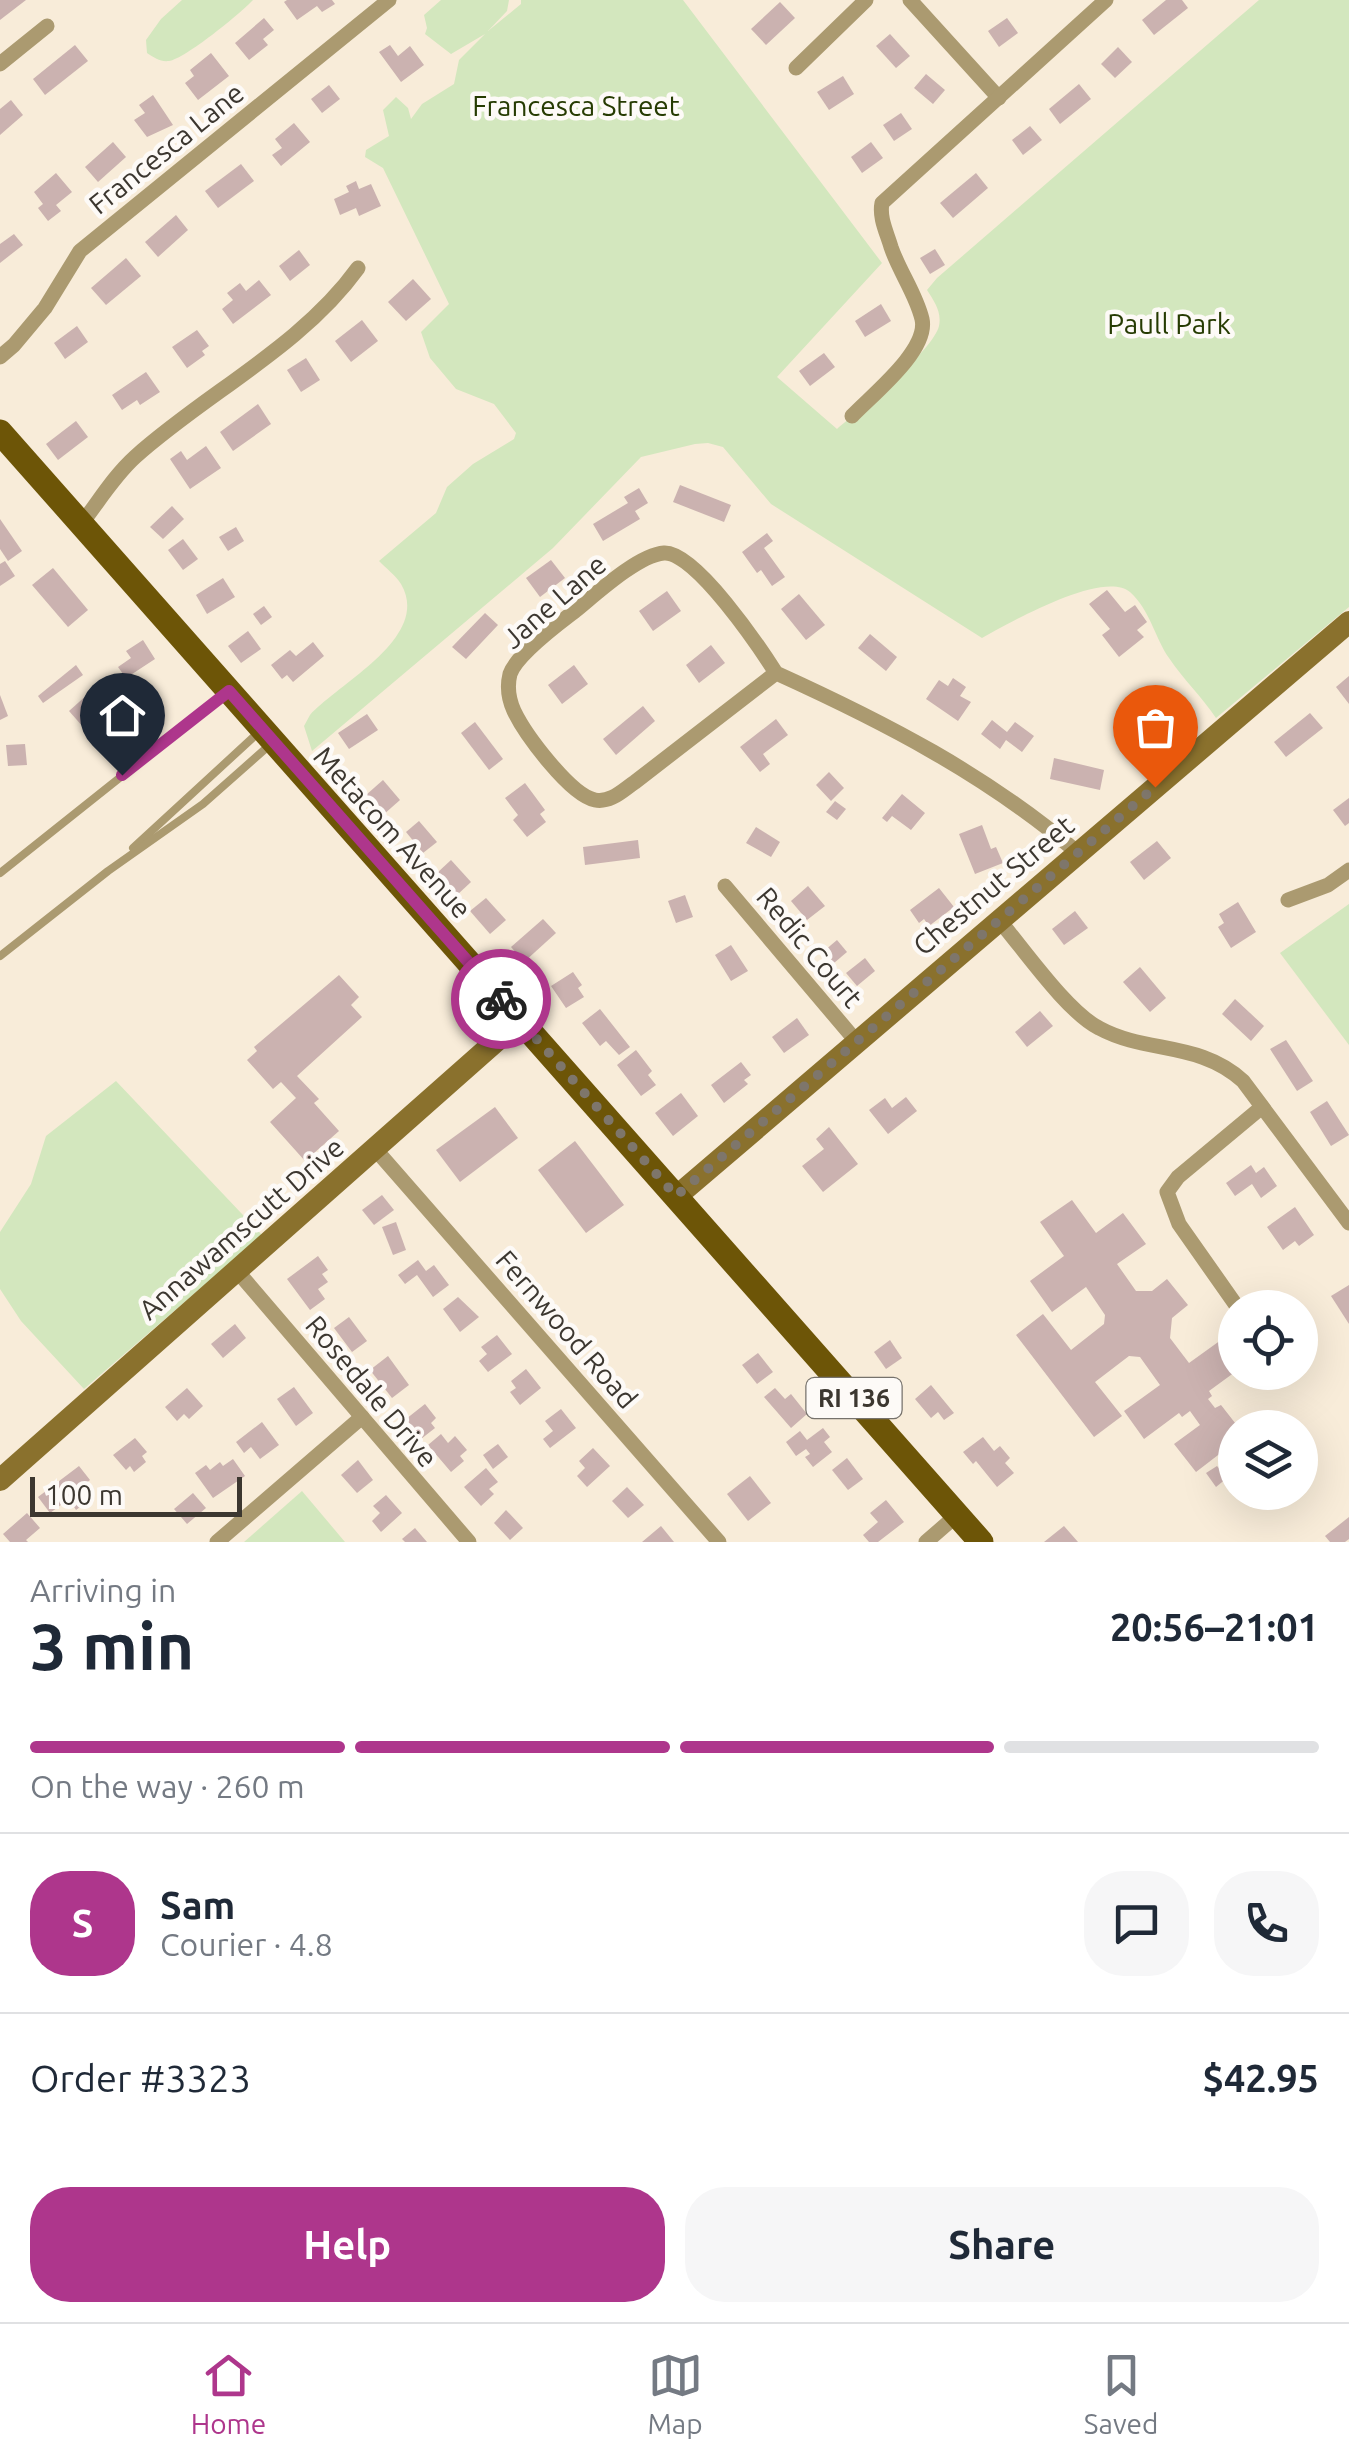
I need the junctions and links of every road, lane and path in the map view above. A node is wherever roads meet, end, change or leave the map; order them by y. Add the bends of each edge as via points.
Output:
1 (389, 0) edge
2 (866, 0) edge
3 (910, 0) edge
4 (1106, 0) edge
5 (47, 26) dead end
6 (0, 64) edge
7 (796, 68) dead end
8 (998, 98) junction
9 (358, 268) dead end
10 (0, 357) edge
11 (852, 416) dead end
12 (0, 432) edge
13 (82, 523) junction
14 (1349, 622) edge
15 (776, 673) junction
16 (229, 691) junction
17 (267, 735) junction
18 (1078, 852) junction
19 (1349, 870) edge
20 (108, 871) junction
21 (0, 873) edge
22 (725, 886) dead end
23 (1288, 900) dead end
24 (998, 919) junction
25 (0, 956) edge
26 (520, 1020) junction
27 (856, 1042) junction
28 (1262, 1107) junction
29 (376, 1150) junction
30 (676, 1196) junction
31 (1349, 1223) edge
32 (238, 1272) junction
33 (1226, 1290) edge
34 (362, 1417) junction
35 (0, 1480) edge
36 (957, 1515) junction
37 (217, 1542) edge
38 (469, 1542) edge
39 (719, 1542) edge
40 (926, 1542) edge
41 (981, 1542) edge

1 - 10 street, Francesca Lane via 80,251 44,308
2 - 7 street
3 - 8 street
4 - 8 street
5 - 6 street
8 - 11 street via 882,203 922,328 912,353
9 - 13 street via 341,292 271,352 136,456
12 - 13 main road, Metacom Avenue / RI 136
13 - 16 main road, Metacom Avenue / RI 136
14 - 18 street, Chestnut Street
15 - 15 street, Jane Lane via 703,578 686,561 660,553 622,574 520,659 509,694 567,782 600,801 613,798
15 - 18 street via 907,734 1016,802
16 - 17 main road, Metacom Avenue / RI 136
16 - 21 lane
17 - 20 lane via 203,804
17 - 20 lane via 258,734
17 - 26 main road, Metacom Avenue / RI 136
18 - 24 street, Chestnut Street
19 - 23 street
20 - 25 lane
22 - 27 street, Redic Court
24 - 27 street, Chestnut Street
24 - 28 street via 1094,1026 1220,1062
26 - 29 street, Annawamscutt Drive
26 - 30 main road, Metacom Avenue / RI 136
27 - 30 street, Chestnut Street
28 - 31 street
28 - 33 street via 1167,1192 1180,1224
29 - 32 street, Annawamscutt Drive
29 - 39 street, Fernwood Road
30 - 36 main road, Metacom Avenue / RI 136
32 - 34 street, Rosedale Drive
32 - 35 street, Annawamscutt Drive
34 - 37 street
34 - 38 street, Rosedale Drive
36 - 40 street
36 - 41 main road, Metacom Avenue / RI 136

